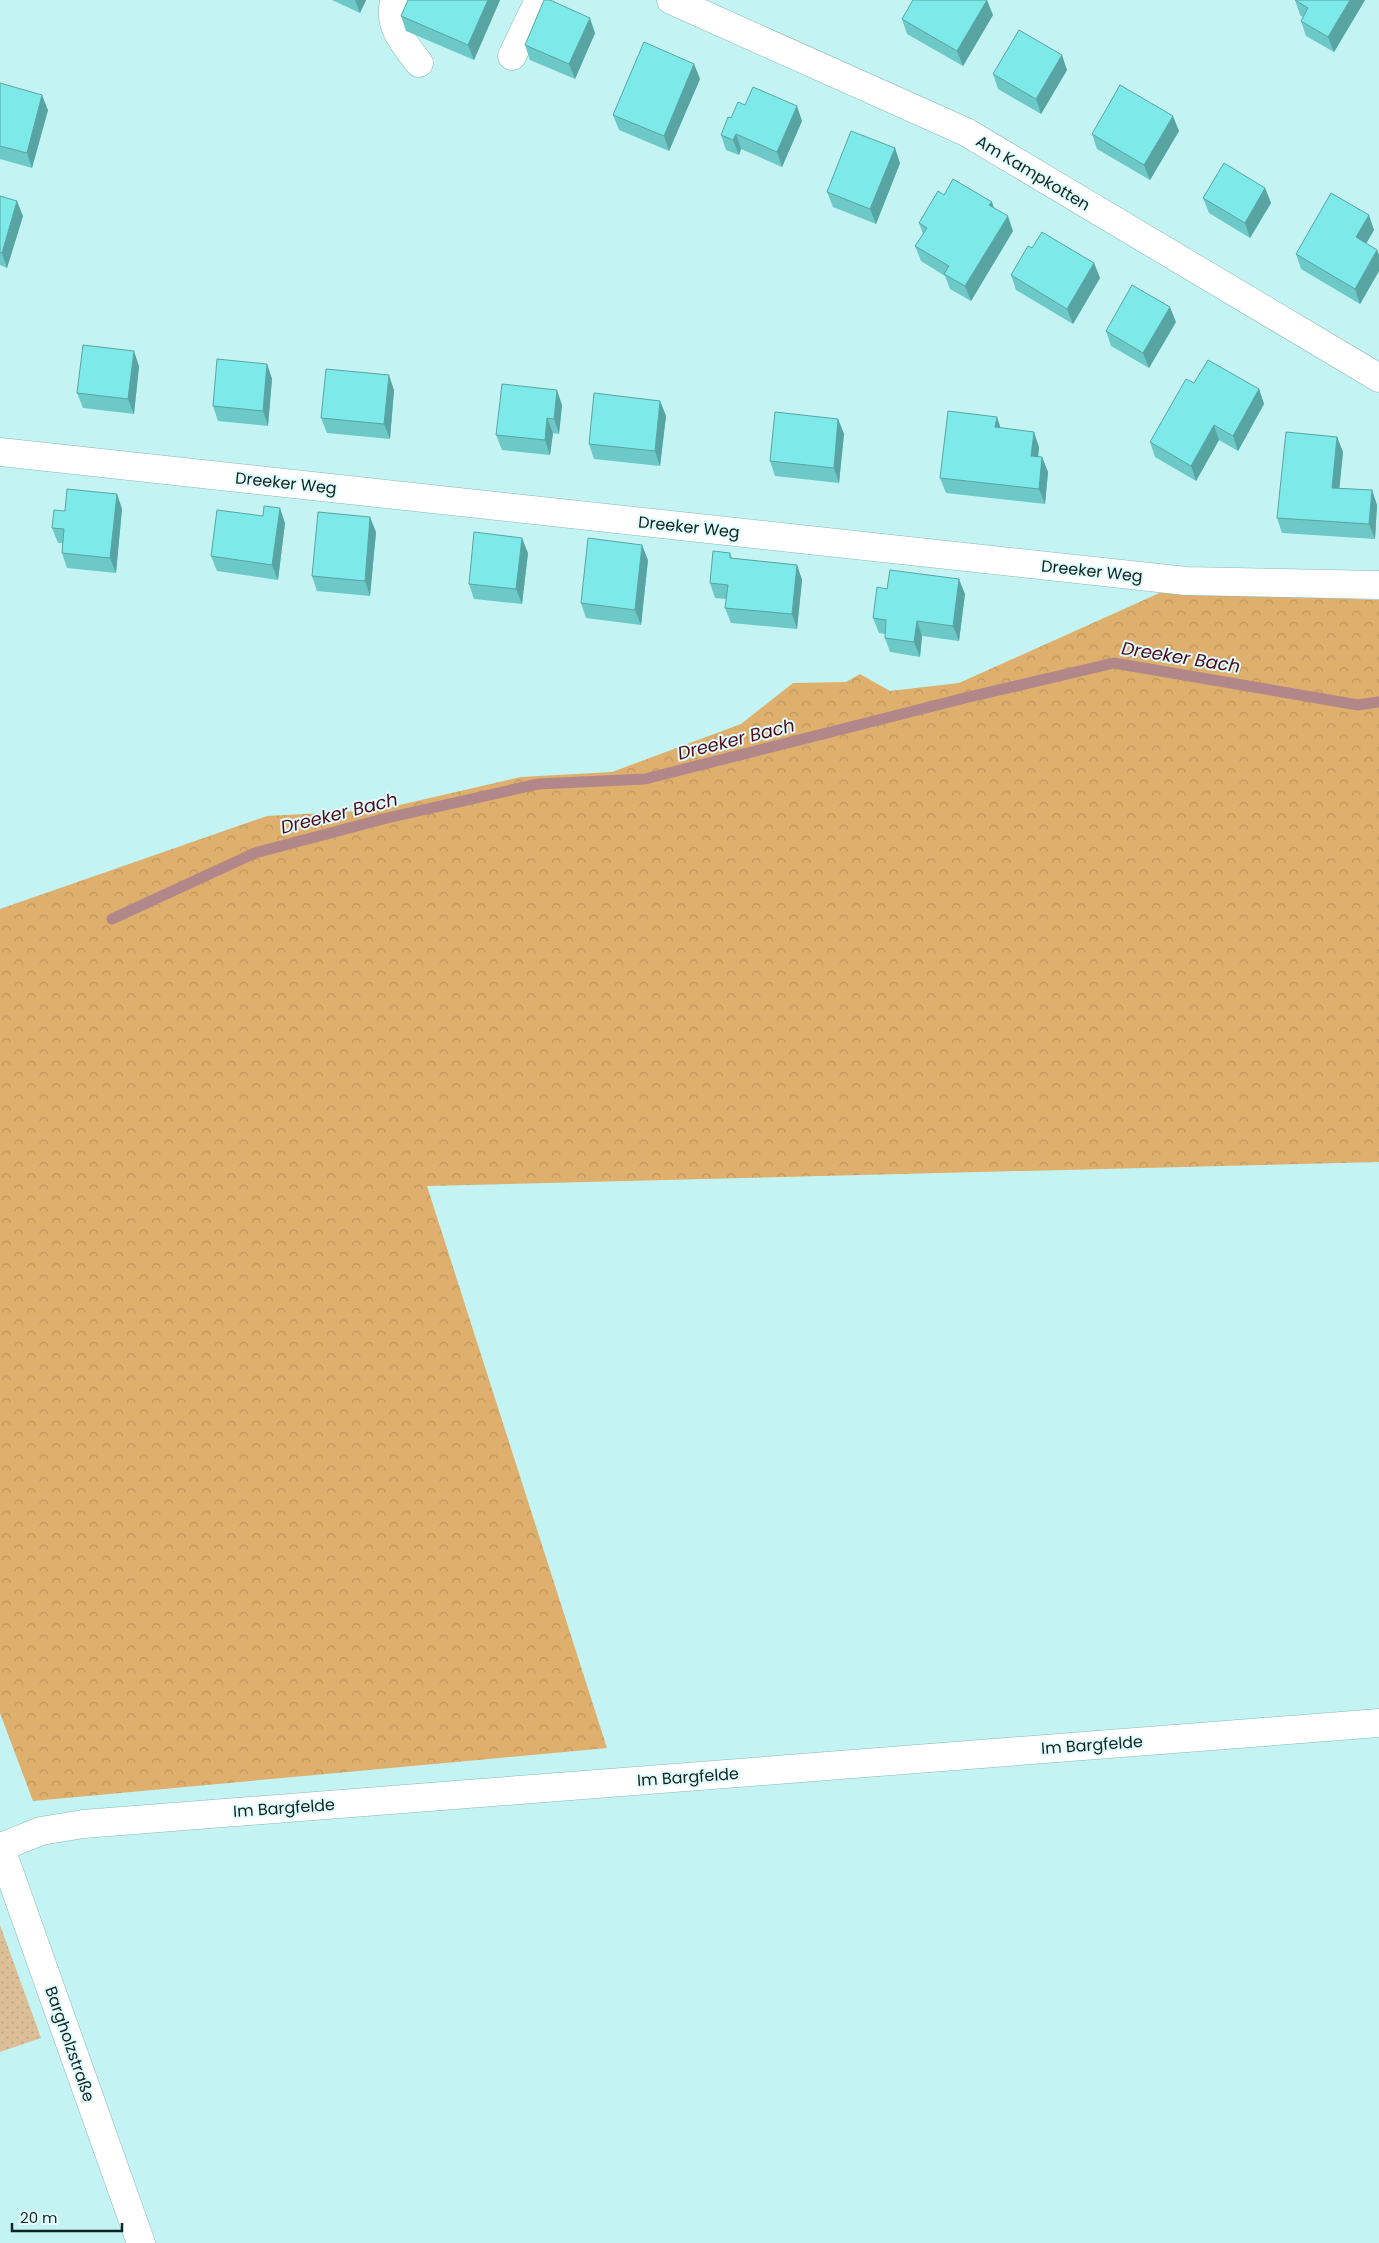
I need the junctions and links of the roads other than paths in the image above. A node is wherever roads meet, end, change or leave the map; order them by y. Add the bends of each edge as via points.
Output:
1 (395, 0) edge
2 (539, 0) edge
3 (688, 3) edge
4 (512, 56) dead end
5 (419, 63) dead end
6 (1379, 378) edge
7 (0, 452) edge
8 (1379, 585) edge
9 (1379, 1723) edge
10 (0, 1846) edge
11 (141, 2243) edge

1 - 5 street via 396,34
2 - 4 street
3 - 6 street, Am Kampkotten via 966,132
7 - 8 street, Dreeker Weg via 1186,581
9 - 10 street, Im Bargfelde via 84,1824 41,1831
10 - 11 street, Bargholzstraße

